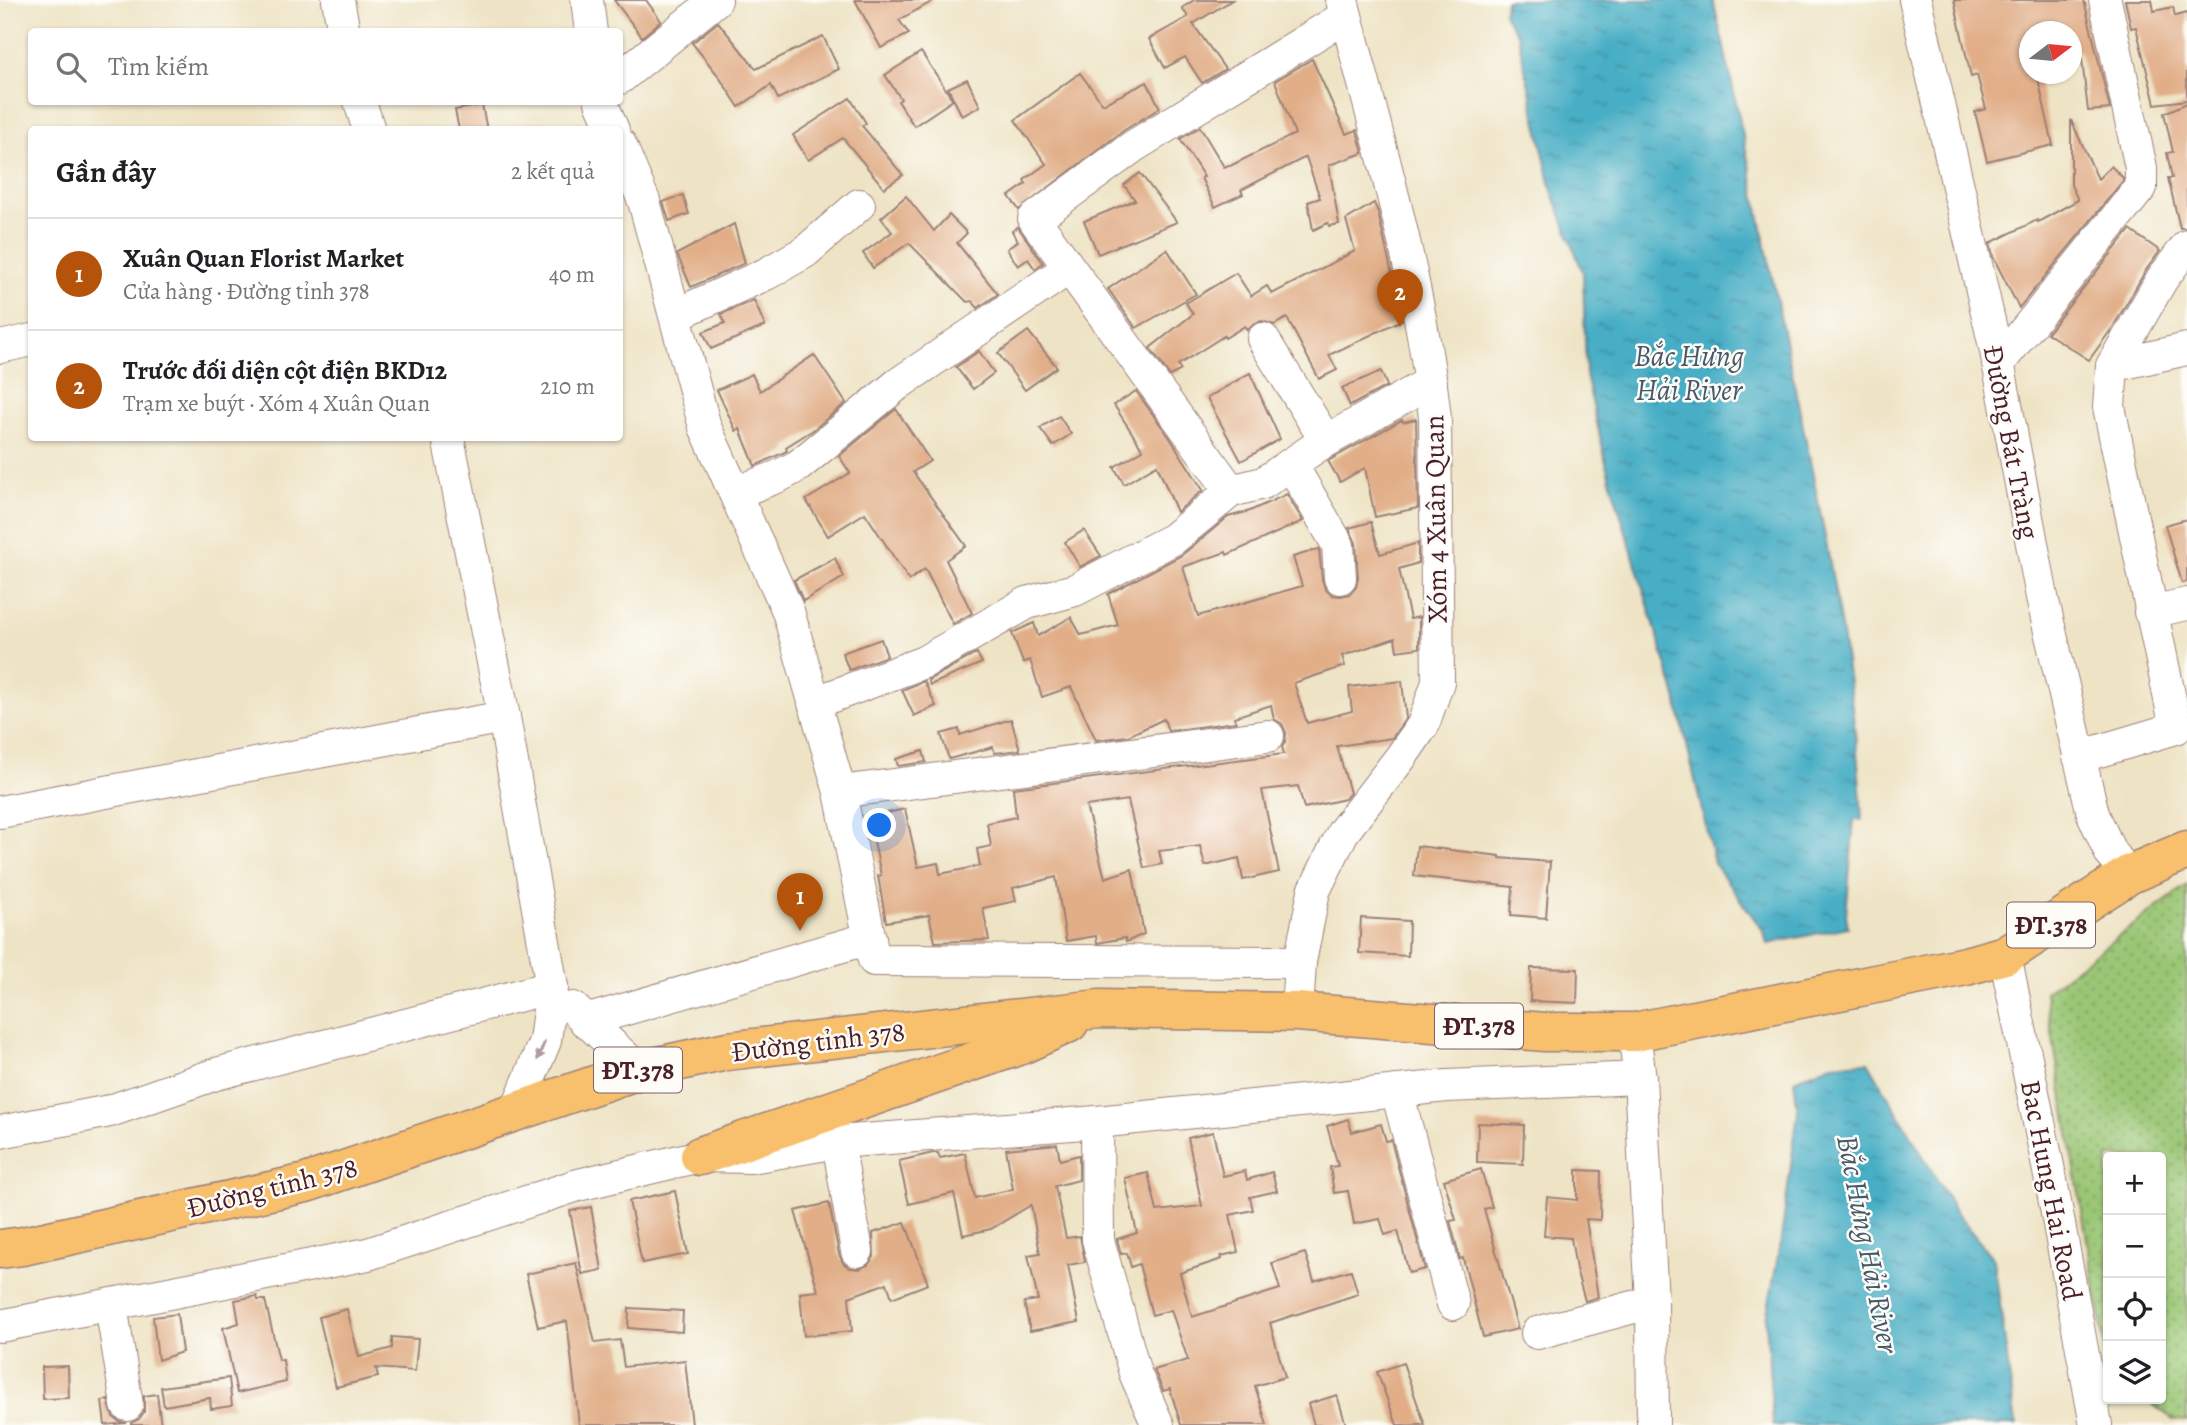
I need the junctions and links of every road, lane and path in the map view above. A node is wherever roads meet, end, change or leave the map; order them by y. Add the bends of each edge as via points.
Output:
1 (338, 0) edge
2 (587, 0) edge
3 (716, 0) edge
4 (1915, 0) edge
5 (2105, 0) edge
6 (1344, 8) edge
7 (343, 28) edge
8 (590, 28) edge
9 (623, 76) edge
10 (361, 105) edge
11 (602, 105) edge
12 (368, 126) edge
13 (611, 126) edge
14 (623, 159) edge
15 (632, 204) edge
16 (859, 205) dead end
17 (2187, 246) edge
18 (1069, 268) junction
19 (675, 314) junction
20 (1263, 340) dead end
21 (28, 341) edge
22 (0, 347) edge
23 (2187, 349) edge
24 (1998, 363) junction
25 (2112, 366) junction
26 (1431, 382) junction
27 (449, 441) edge
28 (1326, 441) junction
29 (1291, 464) junction
30 (1231, 491) junction
31 (735, 493) junction
32 (1340, 578) dead end
33 (2187, 604) edge
34 (2150, 612) junction
35 (814, 703) junction
36 (504, 716) junction
37 (2181, 727) edge
38 (1268, 736) dead end
39 (2079, 757) junction
40 (840, 792) junction
41 (0, 812) edge
42 (2187, 850) edge
43 (2130, 874) junction
44 (870, 938) junction
45 (2005, 955) junction
46 (1300, 962) junction
47 (552, 987) junction
48 (1099, 1009) junction
49 (1297, 1012) junction
50 (585, 1021) junction
51 (1647, 1029) junction
52 (639, 1070) junction
53 (1640, 1078) junction
54 (1397, 1091) junction
55 (516, 1111) junction
56 (1097, 1122) junction
57 (0, 1132) edge
58 (838, 1142) junction
59 (700, 1156) junction
60 (0, 1249) edge
61 (857, 1251) dead end
62 (1652, 1302) junction
63 (1453, 1304) dead end
64 (111, 1306) junction
65 (0, 1326) edge
66 (1537, 1333) dead end
67 (127, 1405) dead end
68 (1158, 1425) edge
69 (1654, 1425) edge
70 (2096, 1425) edge

1 - 7 street
2 - 8 street
3 - 9 street
4 - 24 street, Đường Bát Tràng
5 - 24 street via 2141,168 2141,187
6 - 18 street via 1134,146 1034,219
6 - 26 street, Xóm 4 Xuân Quan via 1398,221
10 - 12 street
11 - 13 street
14 - 15 street
15 - 19 street
16 - 19 street via 805,251 766,274
17 - 25 street via 2162,279
18 - 30 street
18 - 31 street via 898,384 799,466
19 - 31 street via 705,427
20 - 28 street
21 - 22 street
23 - 25 street
24 - 39 street, Đường Bát Tràng via 2042,597
25 - 34 street via 2109,407
26 - 28 street
26 - 46 street, Xóm 4 Xuân Quan via 1438,682 1423,725 1343,832 1314,891
27 - 36 street
28 - 29 street
29 - 30 street via 1262,483
29 - 32 street via 1338,545
30 - 35 street via 1173,539 1075,590 1027,603 924,662
31 - 35 street via 788,611
33 - 34 street
34 - 37 street
35 - 40 street
36 - 41 street
36 - 47 street
37 - 39 street
38 - 40 street
39 - 43 street, Đường Bát Tràng via 2103,839
40 - 44 street
42 - 43 main road, ĐT.378
43 - 45 main road, ĐT.378
44 - 46 street via 874,960
44 - 50 street
45 - 51 main road, ĐT.378
45 - 70 street, Bac Hung Hai Road
46 - 49 street, Xóm 4 Xuân Quan
47 - 50 street
47 -> 55 street via 545,1041
47 - 57 street via 216,1074 110,1111
48 - 49 main road, Đường tỉnh 378 / ĐT.378
48 - 52 main road, Đường tỉnh 378 / ĐT.378 via 727,1051
48 - 59 main road via 1021,1045
49 - 51 main road, Đường tỉnh 378 / ĐT.378 via 1545,1032
50 - 52 street
51 - 53 street
52 - 55 main road, Đường tỉnh 378 / ĐT.378
53 - 54 street
53 - 62 street
54 - 56 street
54 - 63 street
55 - 60 main road, Đường tỉnh 378 / ĐT.378 via 306,1183
56 - 58 street
56 - 68 street via 1098,1241 1135,1373
58 - 59 street via 751,1157
58 - 61 street
59 - 64 street via 578,1185 368,1254
62 - 66 street
62 - 69 street
64 - 65 street
64 - 67 street

